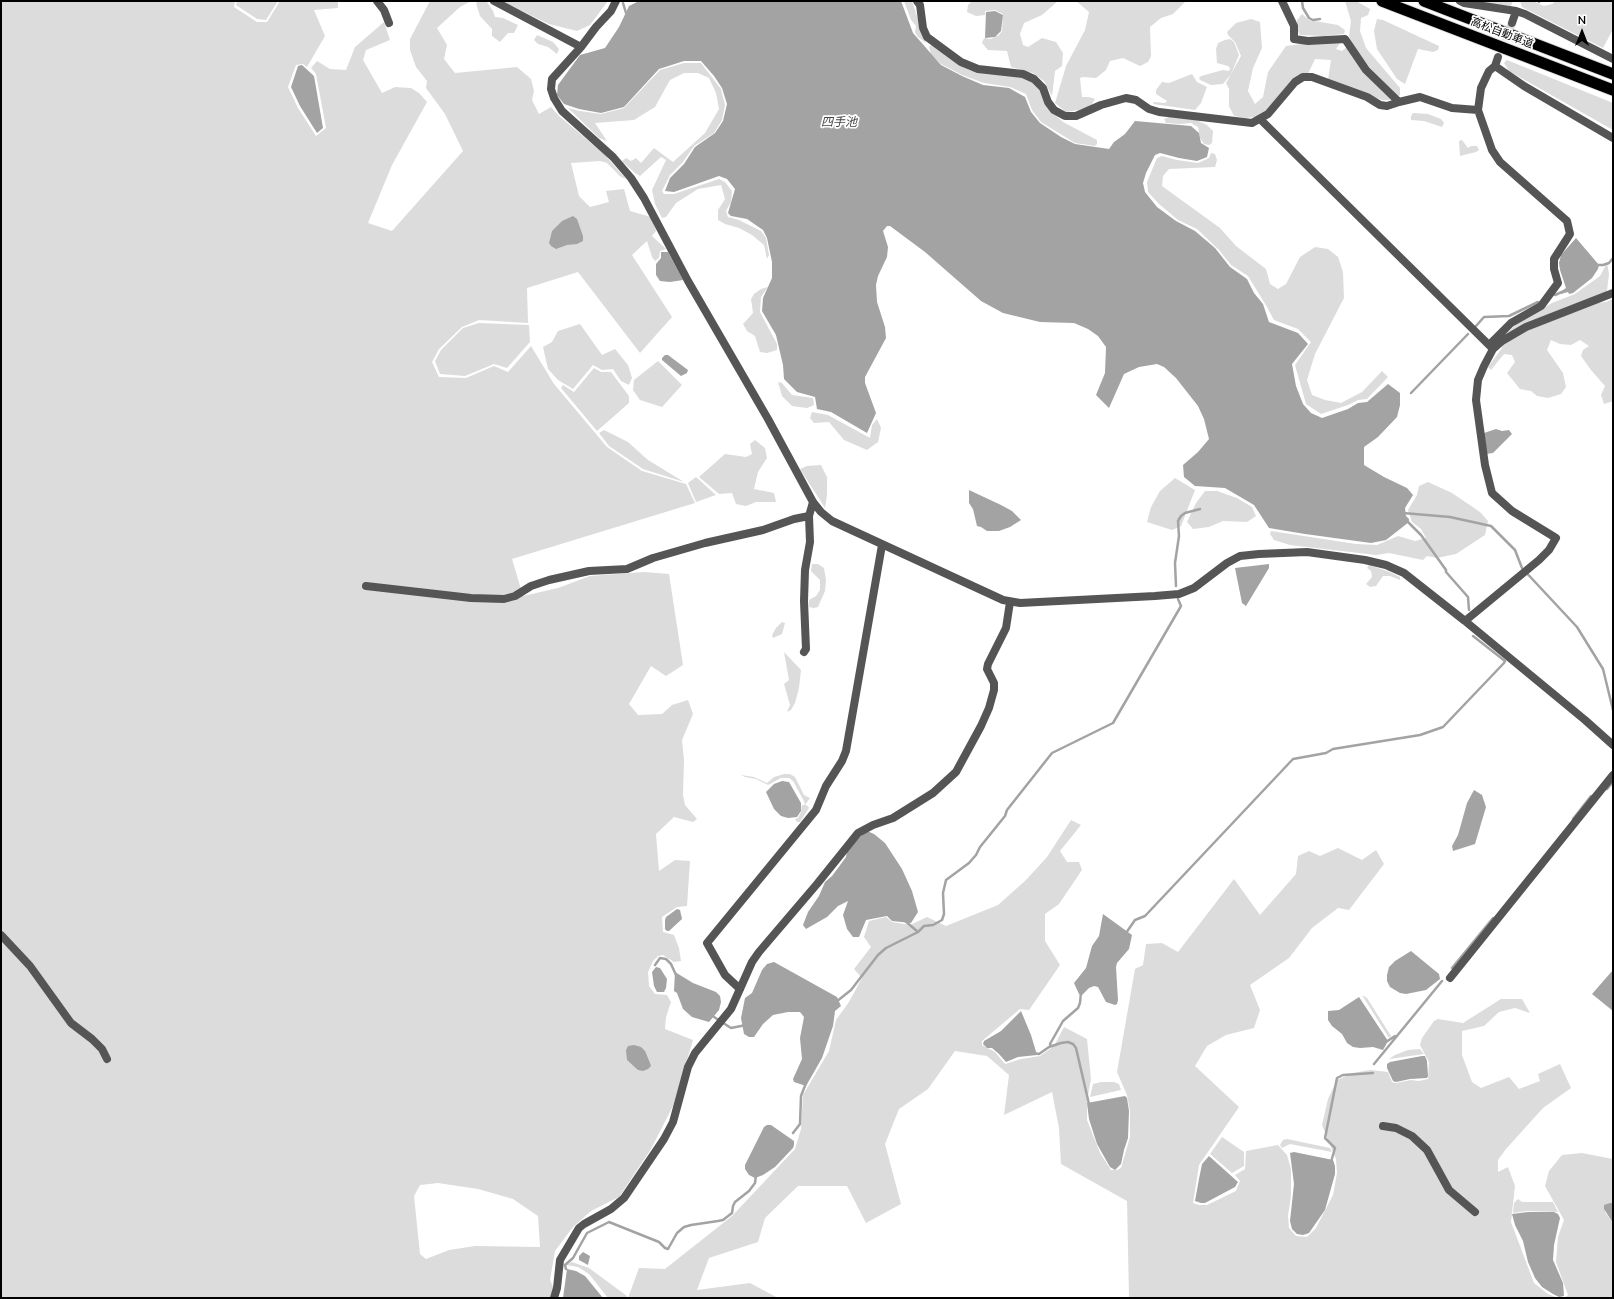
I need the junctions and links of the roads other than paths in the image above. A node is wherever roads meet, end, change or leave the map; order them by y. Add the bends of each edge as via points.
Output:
1 (378, 1) edge
2 (494, 1) edge
3 (616, 1) edge
4 (917, 1) edge
5 (1282, 1) edge
6 (1382, 1) edge
7 (1424, 1) edge
8 (1460, 1) edge
9 (1516, 11) junction
10 (389, 23) dead end
11 (1512, 23) tunnel mouth
12 (580, 47) junction
13 (1612, 56) edge
14 (1498, 57) tunnel mouth
15 (1495, 66) junction
16 (1613, 74) edge
17 (1613, 90) edge
18 (1399, 102) junction
19 (1478, 110) junction
20 (1260, 119) junction
21 (1613, 138) edge
22 (1613, 293) edge
23 (1491, 347) junction
24 (813, 502) junction
25 (809, 516) junction
26 (882, 545) junction
27 (366, 586) dead end
28 (1010, 602) junction
29 (1465, 621) junction
30 (804, 652) dead end
31 (1613, 745) edge
32 (1613, 775) edge
33 (1, 935) edge
34 (1450, 978) dead end
35 (740, 989) junction
36 (107, 1059) dead end
37 (1383, 1126) dead end
38 (1475, 1212) dead end
39 (554, 1298) edge

1 - 10 street
2 - 12 street
3 - 12 street via 611,11
4 - 20 street via 927,37 961,62 978,69 1023,74 1034,79 1044,88 1048,102 1054,110 1066,116 1076,116 1126,98 1136,100 1159,112 1252,123
5 - 18 street via 1294,26 1294,39 1345,39 1366,70
6 - 17 highway, 高松自動車道
7 - 16 highway, 高松自動車道
8 - 9 street
9 - 11 street
9 - 13 street
12 - 24 street via 552,79 551,89 554,98 562,111 613,157 644,198
14 - 15 street
15 - 19 street via 1489,71 1481,88
15 - 21 street
18 - 19 street via 1420,97 1452,108
18 - 20 street via 1387,106 1380,105 1367,96 1312,77 1303,77 1295,82 1268,114
19 - 23 street via 1492,150 1500,162 1566,220 1570,234 1554,259 1558,283 1541,306 1511,323
20 - 23 street
22 - 23 street via 1526,327
23 - 29 street via 1478,380 1476,400 1492,492 1512,511 1556,538 1549,550 1525,572
24 - 25 street
24 - 26 street via 832,521
25 - 27 street via 653,558 626,569 589,571 549,580 504,599 471,598
25 - 30 street via 810,542 805,570
26 - 28 street
26 - 35 street via 846,751 842,761 826,786 816,810 707,943 725,975
28 - 29 street via 1180,594 1194,588 1240,556 1307,552 1386,565 1404,573
28 - 35 street via 1006,628 987,669 994,683 989,708 956,772 932,793 893,818 858,833 759,952
29 - 31 street
32 - 34 street
33 - 36 street via 30,966 71,1023 102,1049
35 - 39 street via 731,1009 690,1062 672,1122 664,1139 624,1198 579,1228 560,1260
37 - 38 street via 1403,1130 1422,1145 1438,1167 1449,1190

